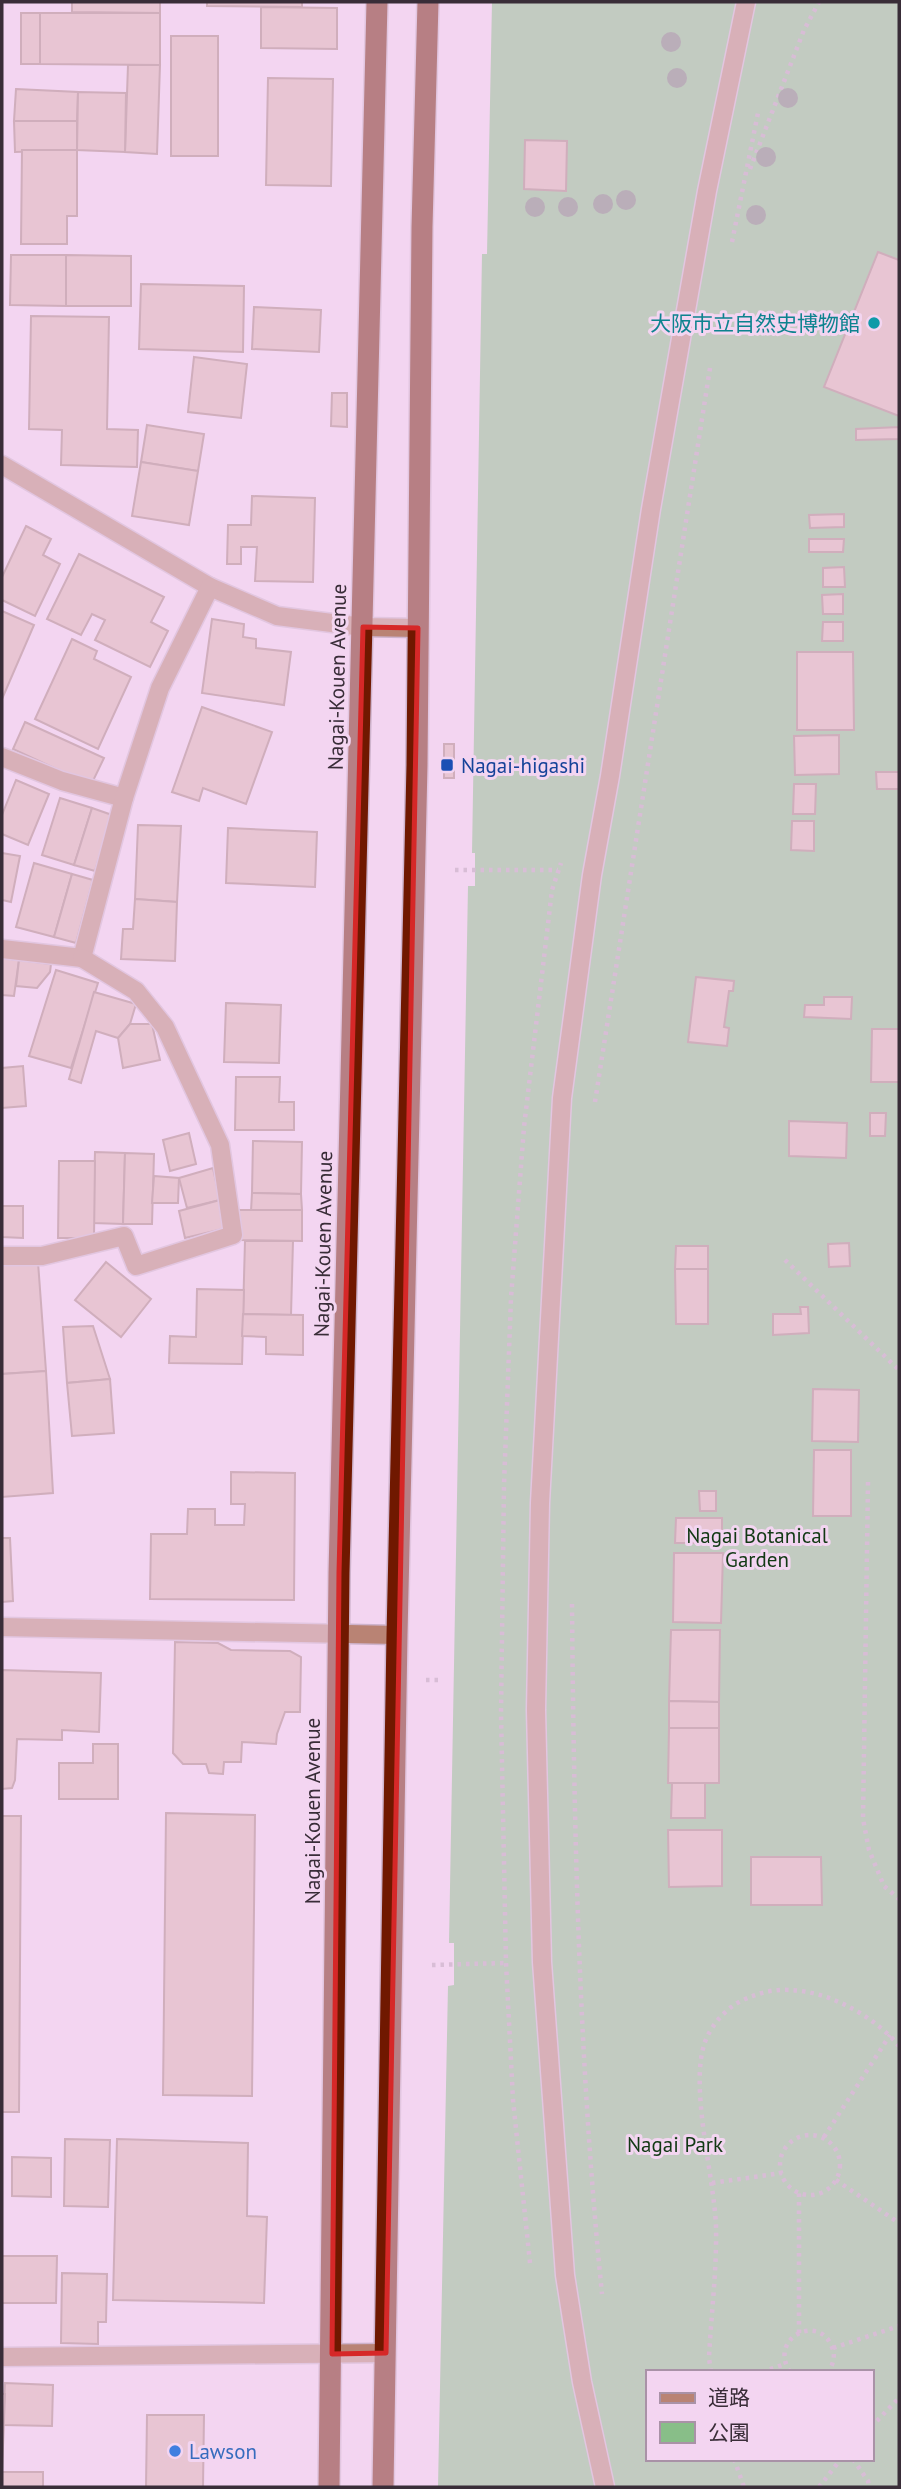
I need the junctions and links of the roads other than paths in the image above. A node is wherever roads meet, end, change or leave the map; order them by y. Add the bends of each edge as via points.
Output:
1 (377, 2) edge
2 (428, 2) edge
3 (746, 2) edge
4 (2, 466) edge
5 (210, 587) junction
6 (363, 626) junction
7 (418, 628) junction
8 (2, 757) edge
9 (124, 798) junction
10 (2, 949) edge
11 (82, 958) junction
12 (2, 1256) edge
13 (2, 1626) edge
14 (338, 1634) junction
15 (397, 1635) junction
16 (386, 2353) junction
17 (332, 2354) junction
18 (2, 2357) edge
19 (330, 2487) edge
20 (383, 2487) edge
21 (606, 2487) edge

1 - 6 highway, Nagai-Kouen Avenue
2 - 7 highway
3 - 21 street via 707,191 651,509 592,875 562,1112 540,1517 536,1710 542,1962 565,2275 582,2382
4 - 5 street
5 - 6 street via 277,616
5 - 9 street via 160,688
6 - 7 street
6 - 14 highway, Nagai-Kouen Avenue
7 - 15 highway
8 - 9 street
9 - 11 street
10 - 11 street
11 - 12 street via 136,991 164,1027 220,1146 233,1235 136,1266 124,1236 42,1256
13 - 14 street
14 - 15 street
14 - 17 highway, Nagai-Kouen Avenue
15 - 16 highway
16 - 17 street
16 - 20 highway
17 - 18 street
17 - 19 highway, Nagai-Kouen Avenue

